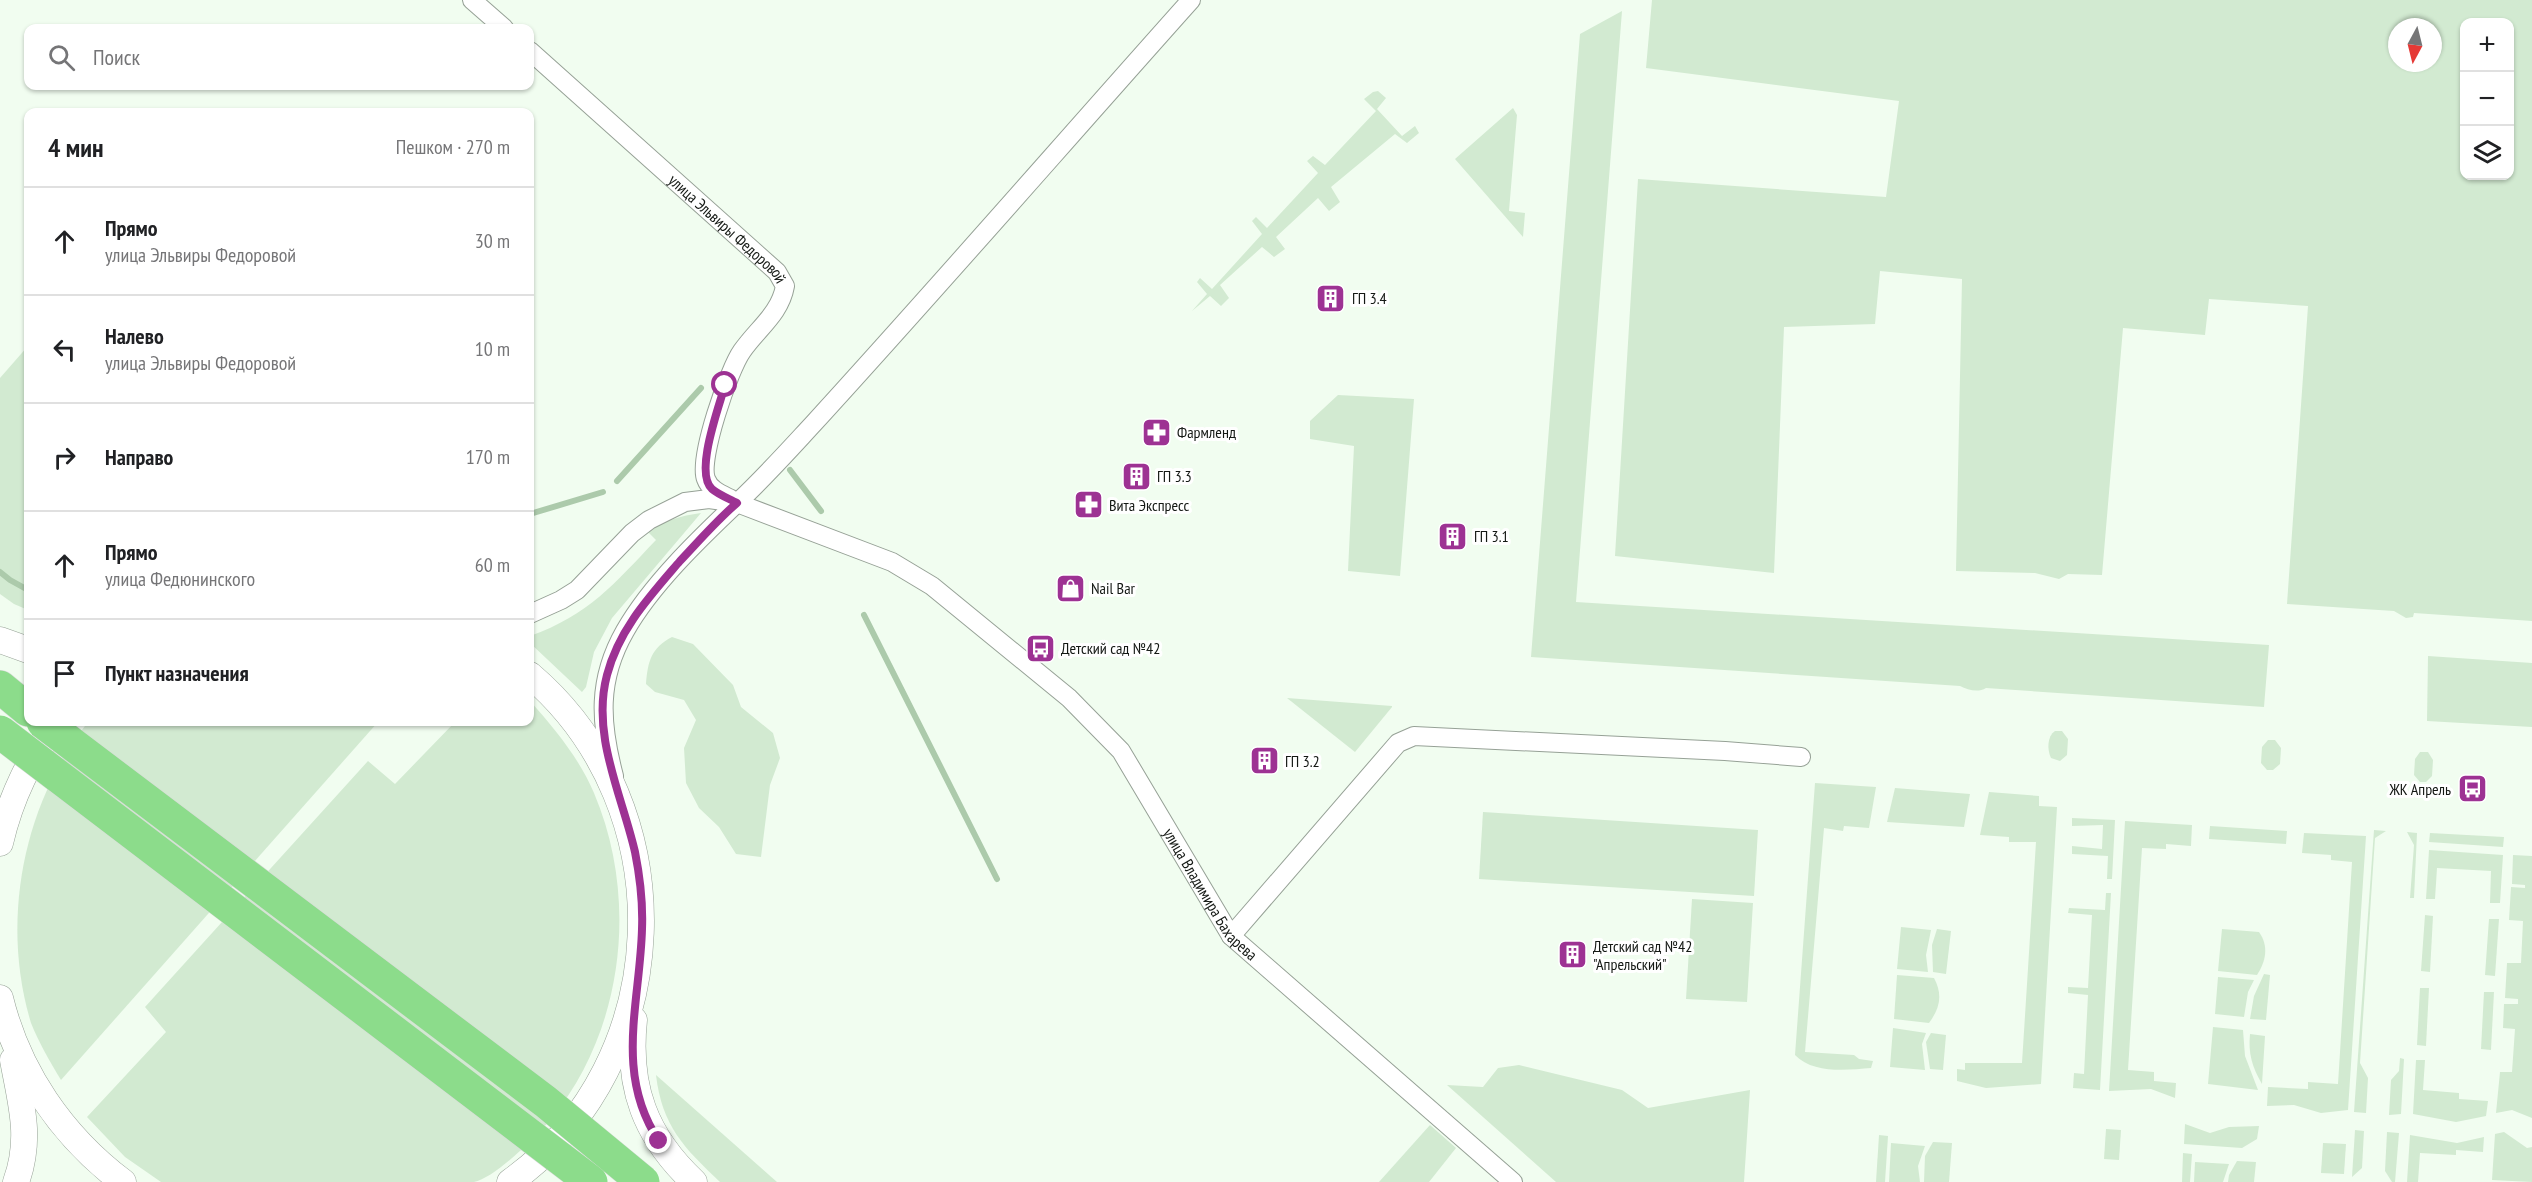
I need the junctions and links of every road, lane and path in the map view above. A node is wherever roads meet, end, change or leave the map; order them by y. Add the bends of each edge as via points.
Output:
1 (472, 0) edge
2 (1191, 0) edge
3 (499, 24) edge
4 (534, 55) edge
5 (737, 503) junction
6 (534, 612) edge
7 (0, 640) edge
8 (24, 649) edge
9 (534, 679) edge
10 (0, 687) edge
11 (24, 707) edge
12 (49, 726) edge
13 (56, 726) edge
14 (0, 732) edge
15 (1801, 757) dead end
16 (625, 815) junction
17 (0, 843) edge
18 (1231, 936) junction
19 (639, 966) junction
20 (1, 1002) edge
21 (16, 1182) edge
22 (123, 1182) edge
23 (510, 1182) edge
24 (591, 1182) edge
25 (643, 1182) edge
26 (694, 1182) edge
27 (1513, 1182) edge

1 - 3 street
2 - 5 street via 813,424
4 - 5 street, улица Эльвиры Федоровой via 777,273 786,286 782,303 741,352 725,385 705,460 705,478 712,489
5 - 6 street via 709,499 665,510 632,533 577,590
5 - 16 street via 717,520 641,606 607,674 603,725
5 - 18 street, улица Владимира Бахарева via 892,562 932,586 1069,698 1121,751
7 - 8 main road
9 - 16 main road via 590,745
10 - 11 highway
12 - 25 highway, bridge via 546,1102
13 - 17 main road via 19,788
14 - 24 highway, bridge
15 - 18 street via 1414,736 1398,743
16 - 19 main road via 641,890
18 - 27 street, улица Владимира Бахарева
19 - 23 main road via 622,1034 591,1096 547,1150
19 - 26 main road via 632,1037 637,1094 650,1127
20 - 21 main road via 25,1124 23,1160
20 - 22 main road via 23,1061 52,1112 77,1142

